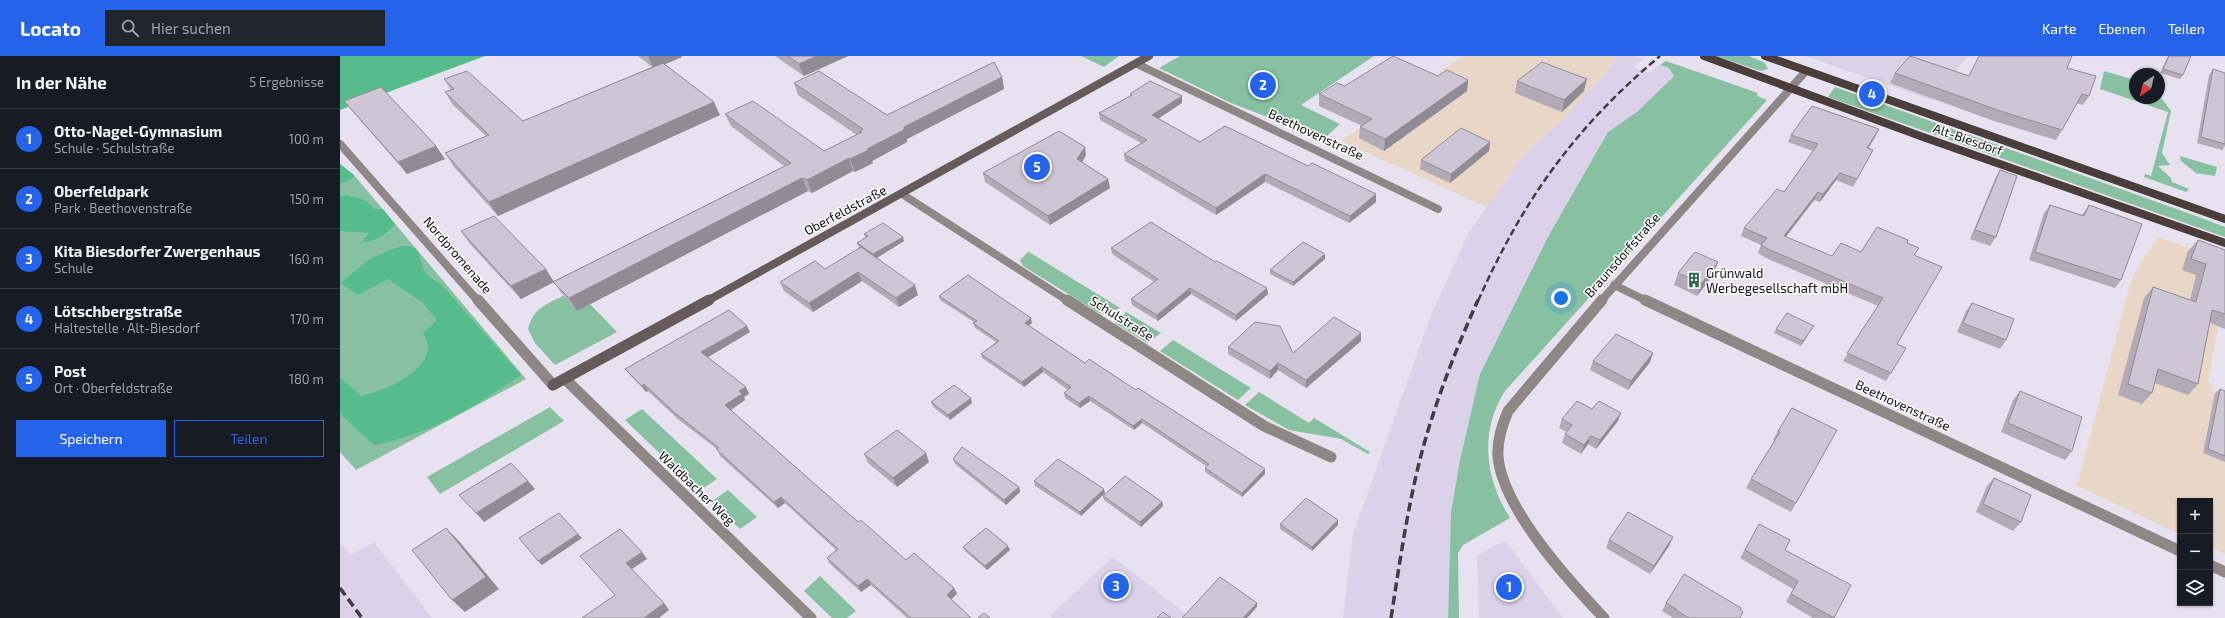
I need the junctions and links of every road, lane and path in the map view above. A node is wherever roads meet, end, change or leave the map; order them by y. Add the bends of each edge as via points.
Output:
1 (1149, 56) edge
2 (1704, 56) edge
3 (1765, 56) edge
4 (1138, 64) junction
5 (1806, 71) junction
6 (1791, 88) junction
7 (340, 144) edge
8 (902, 194) junction
9 (1438, 209) dead end
10 (2225, 219) edge
11 (2225, 243) edge
12 (1614, 285) junction
13 (565, 379) junction
14 (553, 385) joint
15 (1331, 457) dead end
16 (2177, 550) edge
17 (2213, 566) edge
18 (2225, 572) edge
19 (811, 618) edge
20 (1604, 618) edge

1 - 4 street, Oberfeldstraße
2 - 6 main road, Alt-Biesdorf
3 - 5 main road, Alt-Biesdorf
4 - 8 street, Oberfeldstraße
4 - 9 street, Beethovenstraße
5 - 6 street, Braunsdorfstraße
5 - 10 main road, Alt-Biesdorf
6 - 11 main road, Alt-Biesdorf
6 - 12 street, Braunsdorfstraße
7 - 14 street, Nordpromenade
8 - 13 street, Oberfeldstraße
8 - 15 street, Schulstraße via 1264,426
12 - 16 street, Beethovenstraße
12 - 20 street, Braunsdorfstraße via 1508,411 1501,425 1498,450 1503,476 1513,503 1567,576
13 - 14 street, Oberfeldstraße
13 - 19 street, Waldbacher Weg
17 - 18 street

